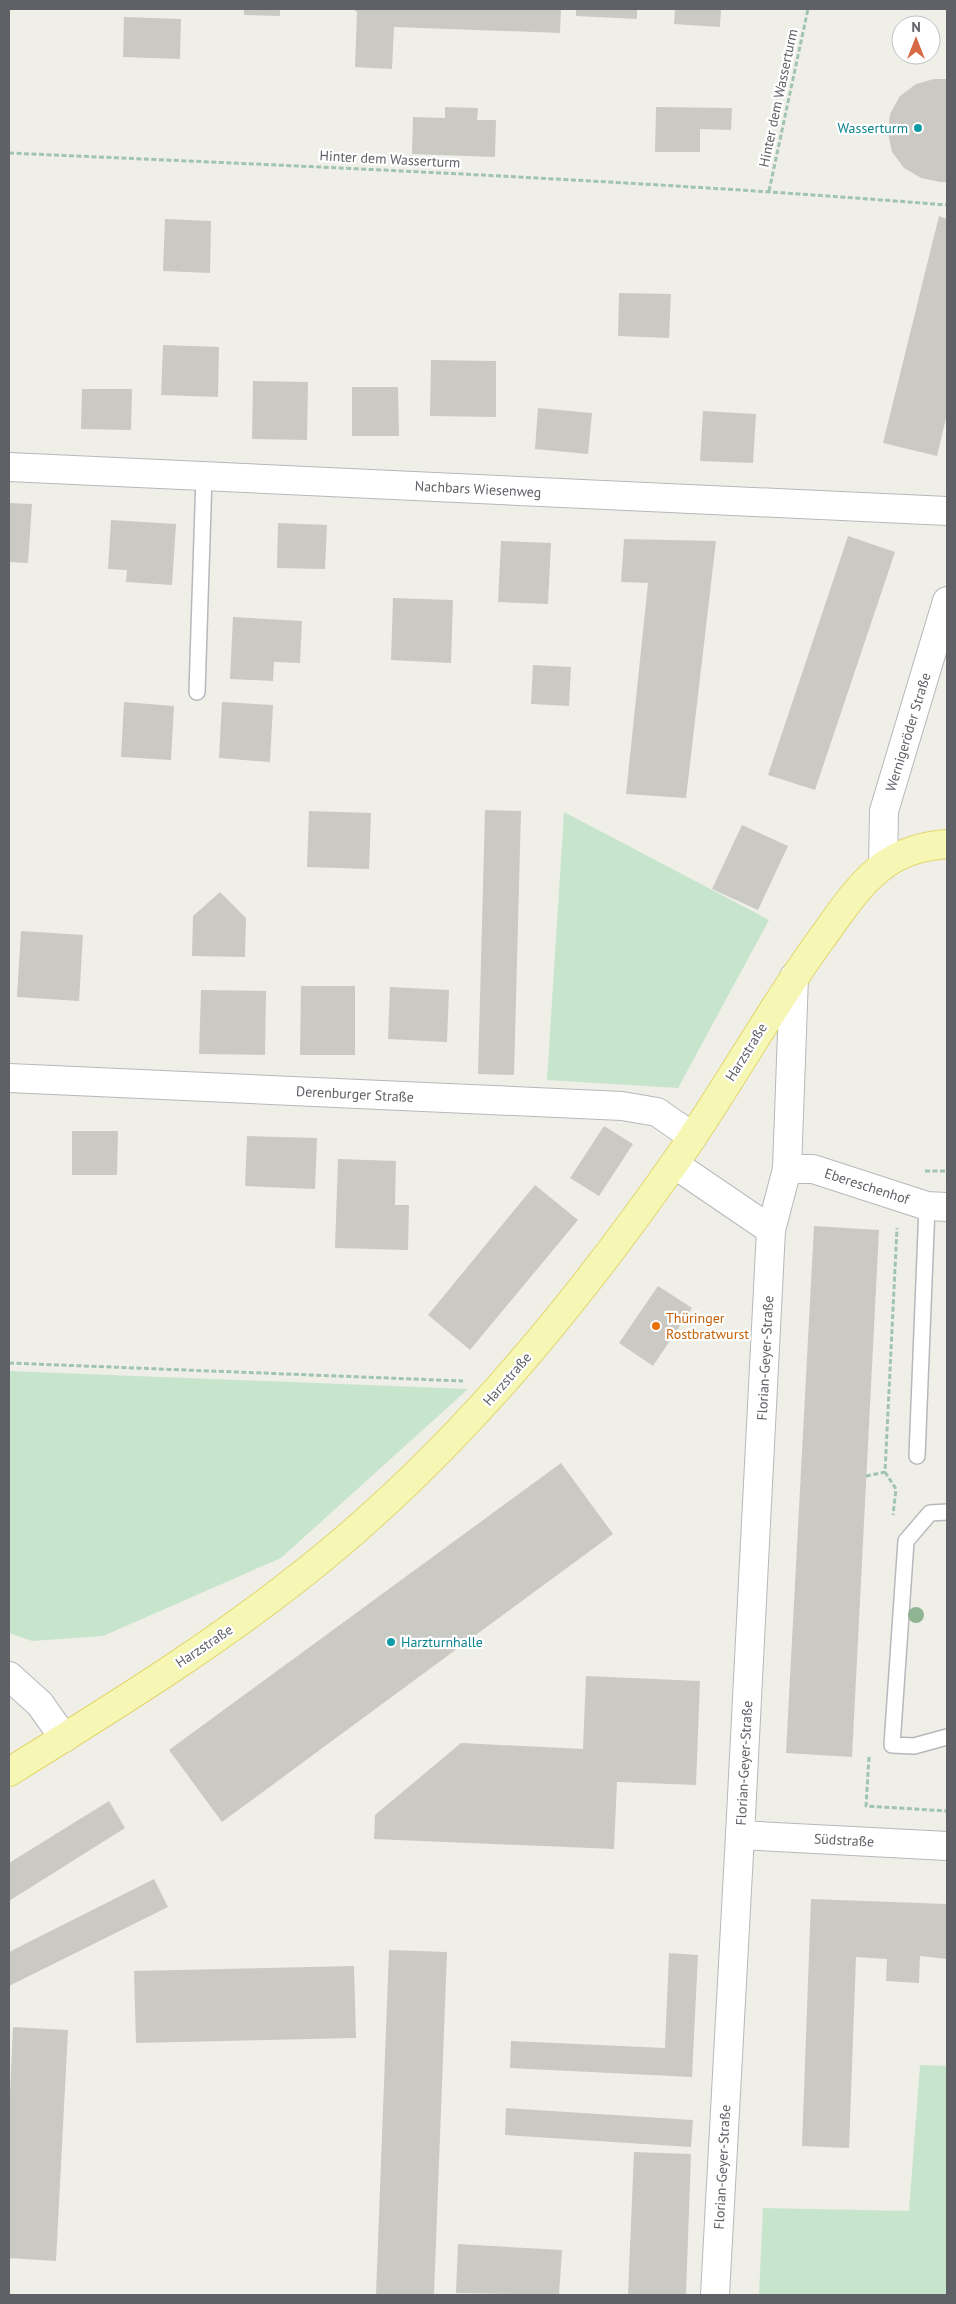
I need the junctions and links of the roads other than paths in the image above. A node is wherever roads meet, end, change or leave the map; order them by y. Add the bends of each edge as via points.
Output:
1 (9, 467) edge
2 (204, 476) junction
3 (947, 511) edge
4 (947, 600) edge
5 (197, 692) dead end
6 (947, 844) edge
7 (883, 866) junction
8 (794, 977) junction
9 (9, 1078) edge
10 (693, 1137) junction
11 (674, 1164) junction
12 (786, 1169) junction
13 (937, 1207) edge
14 (771, 1230) junction
15 (917, 1456) dead end
16 (947, 1512) edge
17 (9, 1676) edge
18 (947, 1737) edge
19 (64, 1738) junction
20 (9, 1772) edge
21 (740, 1835) junction
22 (947, 1846) edge
23 (715, 2295) edge

1 - 2 street, Nachbars Wiesenweg
2 - 3 street, Nachbars Wiesenweg
2 - 5 lane
4 - 7 street, Wernigeröder Straße via 884,811
6 - 7 main road, Harzstraße via 925,846
7 - 8 main road, Harzstraße via 848,901
8 - 10 main road, Harzstraße
8 - 12 street, Florian-Geyer-Straße
9 - 10 street, Derenburger Straße via 622,1106 657,1112
10 - 11 main road, Harzstraße
11 - 14 street
11 - 19 main road, Harzstraße via 594,1272 504,1383 385,1503 294,1582 219,1638
12 - 13 street, Ebereschenhof via 813,1169
12 - 14 street, Florian-Geyer-Straße
13 - 15 lane
14 - 21 street, Florian-Geyer-Straße
16 - 18 lane via 930,1513 906,1541 892,1745 914,1746
17 - 19 street via 40,1704
19 - 20 main road, Harzstraße
21 - 22 street, Südstraße
21 - 23 street, Florian-Geyer-Straße

